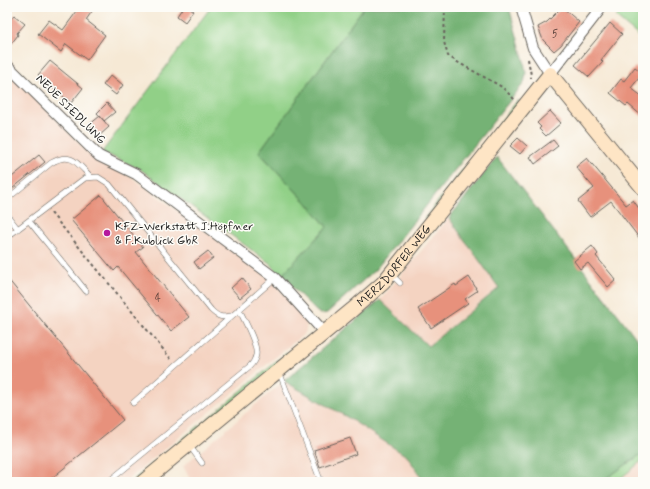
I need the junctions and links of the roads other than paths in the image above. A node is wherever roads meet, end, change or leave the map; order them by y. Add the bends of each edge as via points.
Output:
1 (522, 7) edge
2 (602, 7) edge
3 (7, 65) edge
4 (550, 74) junction
5 (91, 177) junction
6 (643, 188) edge
7 (7, 199) edge
8 (7, 215) edge
9 (29, 220) junction
10 (18, 229) junction
11 (7, 237) edge
12 (275, 278) junction
13 (86, 291) dead end
14 (239, 309) junction
15 (231, 316) junction
16 (324, 332) junction
17 (278, 370) junction
18 (133, 402) dead end
19 (189, 444) junction
20 (202, 463) dead end
21 (145, 481) edge
22 (108, 482) edge
23 (321, 482) edge

1 - 4 street via 533,48
2 - 4 street, MERZDORFER WEG
3 - 12 street, NEUE SIEDLUNG via 99,156 136,174
4 - 6 street
4 - 16 street, MERZDORFER WEG via 395,279 383,283
5 - 7 lane via 72,158 59,158
5 - 9 lane via 85,178
5 - 15 lane via 98,177 110,184 211,310 224,318
8 - 10 lane
9 - 10 lane
9 - 13 lane
10 - 11 lane
12 - 14 lane
12 - 16 street, NEUE SIEDLUNG
14 - 15 lane
14 - 22 lane via 255,346 254,361
15 - 18 lane
16 - 17 street, MERZDORFER WEG
17 - 19 street, MERZDORFER WEG
17 - 23 lane
19 - 20 lane
19 - 21 street, MERZDORFER WEG

